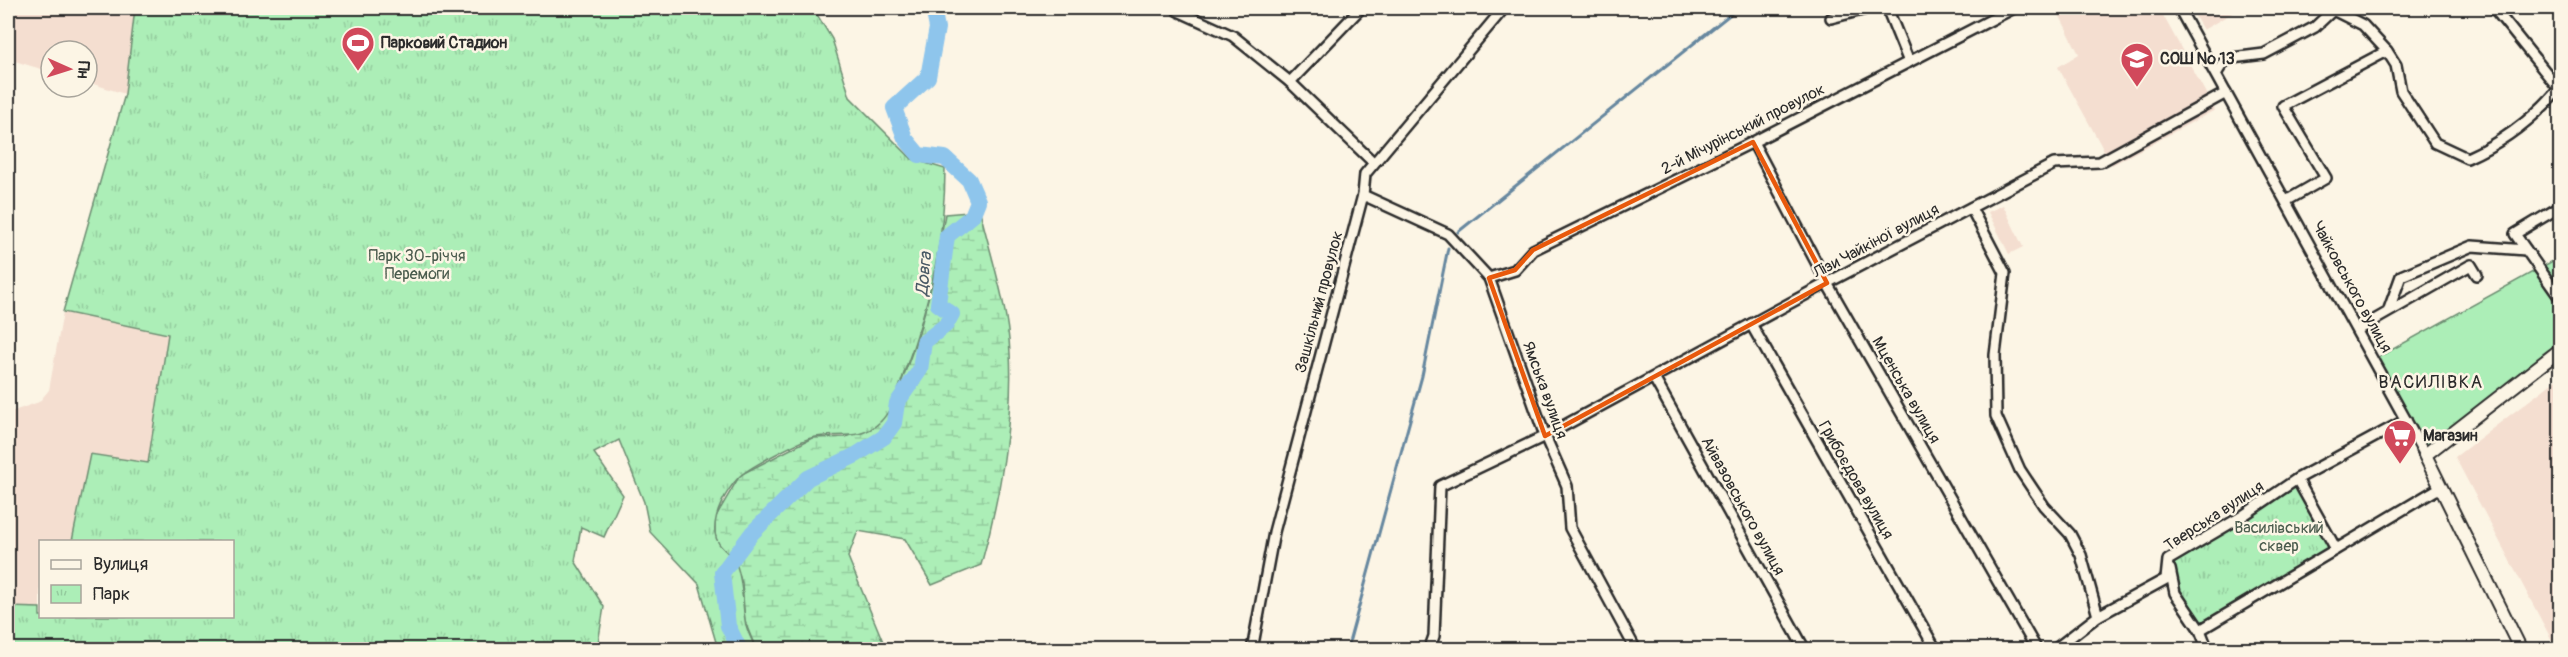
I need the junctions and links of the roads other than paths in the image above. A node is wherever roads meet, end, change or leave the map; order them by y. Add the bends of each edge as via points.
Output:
1 (1361, 8) edge
2 (1504, 8) edge
3 (1870, 8) edge
4 (1887, 8) edge
5 (2014, 8) edge
6 (2179, 8) edge
7 (2494, 8) edge
8 (2332, 9) edge
9 (1178, 11) dead end
10 (1831, 18) dead end
11 (2387, 51) junction
12 (1909, 62) junction
13 (2216, 74) junction
14 (1290, 82) junction
15 (2560, 90) edge
16 (2226, 93) junction
17 (1753, 142) junction
18 (1373, 162) junction
19 (1363, 195) junction
20 (2286, 201) junction
21 (2560, 207) edge
22 (1971, 208) junction
23 (2526, 250) junction
24 (2477, 275) dead end
25 (1489, 278) junction
26 (1827, 283) junction
27 (2560, 298) edge
28 (2389, 309) junction
29 (1751, 324) junction
30 (2357, 330) junction
31 (2560, 350) edge
32 (1654, 378) junction
33 (2406, 420) junction
34 (1545, 436) junction
35 (2425, 455) junction
36 (2297, 479) junction
37 (2440, 487) junction
38 (2336, 549) junction
39 (2168, 560) junction
40 (2098, 616) junction
41 (2200, 630) junction
42 (1252, 650) edge
43 (1429, 650) edge
44 (1636, 650) edge
45 (1805, 650) edge
46 (1936, 650) edge
47 (2037, 650) edge
48 (2054, 650) edge
49 (2208, 650) edge
50 (2521, 650) edge

1 - 14 street
2 - 18 street, Зашкільний провулок
3 - 10 street
4 - 12 street
5 - 12 street, 2-й Мічурінський провулок
6 - 13 street, Чайковського вулиця
7 - 15 street
8 - 11 street via 2363,25
8 - 13 street via 2315,27 2264,54 2232,58
9 - 14 street via 1233,36
11 - 15 street via 2396,65 2401,91 2435,143 2467,158 2530,120
11 - 20 street via 2283,105 2326,178
12 - 17 street, 2-й Мічурінський провулок
13 - 16 street, Чайковського вулиця
14 - 18 street
16 - 20 street, Чайковського вулиця
16 - 22 street, Лізи Чайкіної вулиця via 2100,162 2054,164
17 - 25 street, 2-й Мічурінський провулок via 1533,250 1515,270
17 - 26 street, Мценська вулиця
18 - 19 street, Зашкільний провулок via 1365,174
19 - 25 street, Ямська вулиця via 1448,234
19 - 42 street, Зашкільний провулок via 1274,532
20 - 30 street, Чайковського вулиця
21 - 23 street via 2516,234
22 - 26 street, Лізи Чайкіної вулиця
22 - 40 street via 2005,273 1995,355 1996,416 2020,470 2044,506 2070,534 2081,555
23 - 27 street
23 - 28 street via 2472,246 2416,268 2401,276
24 - 28 street via 2471,265
25 - 34 street, Ямська вулиця
26 - 29 street, Лізи Чайкіної вулиця
26 - 47 street, Мценська вулиця
28 - 30 street
29 - 32 street, Лізи Чайкіної вулиця
29 - 46 street, Грибоєдова вулиця
30 - 33 street, Чайковського вулиця
31 - 35 street
32 - 34 street, Лізи Чайкіної вулиця
32 - 45 street, Айвазовського вулиця
33 - 35 street, Чайковського вулиця
33 - 36 street, Тверська вулиця
34 - 43 street, Лізи Чайкіної вулиця via 1440,486 1434,636
34 - 44 street, Ямська вулиця via 1567,486 1570,528
35 - 37 street, Чайковського вулиця
36 - 38 street
36 - 39 street, Тверська вулиця
37 - 38 street
37 - 50 street, Чайковського вулиця
38 - 41 street
39 - 40 street, Тверська вулиця via 2166,579
39 - 41 street via 2175,593
40 - 48 street, Тверська вулиця
41 - 49 street

